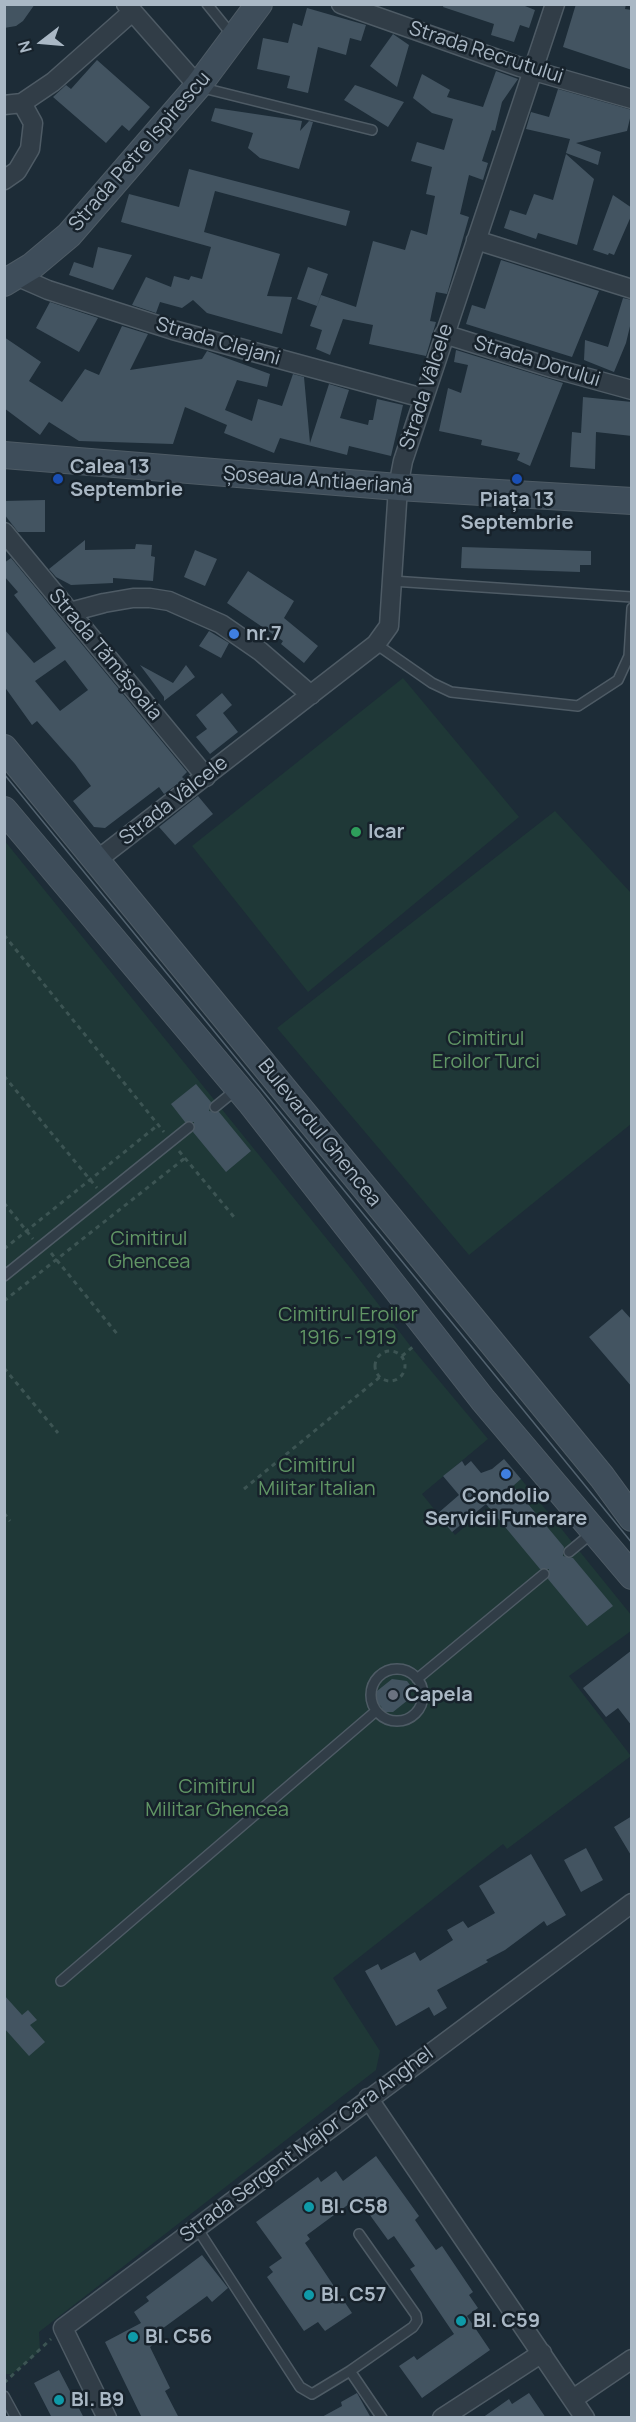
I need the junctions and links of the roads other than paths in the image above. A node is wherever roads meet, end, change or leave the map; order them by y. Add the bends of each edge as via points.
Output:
1 (207, 4) edge
2 (260, 4) edge
3 (341, 4) edge
4 (555, 4) edge
5 (129, 8) edge
6 (235, 39) junction
7 (533, 71) junction
8 (198, 86) junction
9 (632, 99) edge
10 (13, 104) edge
11 (372, 130) dead end
12 (4, 180) edge
13 (476, 240) junction
14 (10, 279) edge
15 (632, 289) edge
16 (444, 334) junction
17 (632, 390) edge
18 (423, 398) junction
19 (4, 455) edge
20 (399, 487) junction
21 (632, 501) edge
22 (4, 532) edge
23 (392, 581) junction
24 (632, 597) edge
25 (632, 608) edge
26 (70, 612) junction
27 (376, 644) junction
28 (311, 695) junction
29 (4, 748) edge
30 (206, 777) junction
31 (4, 810) edge
32 (97, 860) junction
33 (264, 1066) junction
34 (237, 1089) junction
35 (214, 1107) dead end
36 (189, 1127) dead end
37 (4, 1276) edge
38 (627, 1513) edge
39 (594, 1532) junction
40 (569, 1552) dead end
41 (544, 1574) dead end
42 (632, 1576) edge
43 (417, 1679) junction
44 (376, 1711) junction
45 (632, 1903) edge
46 (61, 1981) dead end
47 (368, 2098) junction
48 (197, 2228) junction
49 (359, 2234) dead end
50 (542, 2353) junction
51 (632, 2359) edge
52 (350, 2372) junction
53 (4, 2396) edge
54 (573, 2399) junction
55 (467, 2411) edge
56 (16, 2418) edge
57 (107, 2418) edge
58 (382, 2418) edge
59 (442, 2418) edge
60 (585, 2418) edge

1 - 6 lane
2 - 6 main road, Strada Petre Ispirescu
3 - 7 street, Strada Recrutului
4 - 7 street, Strada Vâlcele
5 - 8 street
5 - 10 street via 53,82
6 - 8 main road, Strada Petre Ispirescu
7 - 9 street, Strada Recrutului
7 - 13 street, Strada Vâlcele
8 - 11 lane
8 - 14 main road, Strada Petre Ispirescu via 69,235
10 - 12 street via 33,123 32,142 25,160
13 - 15 street
13 - 16 street, Strada Vâlcele
14 - 18 street, Strada Clejani via 173,330
16 - 17 street, Strada Dorului
16 - 18 street, Strada Vâlcele
18 - 20 street, Strada Vâlcele
19 - 20 main road, Șoseaua Antiaeriană
20 - 21 main road, Șoseaua Antiaeriană
20 - 23 street, Strada Vâlcele
22 - 26 street, Strada Tămășoaia
23 - 24 lane
23 - 27 street, Strada Vâlcele via 389,626
25 - 27 lane via 628,656 618,680 578,706 451,693
26 - 28 street via 133,598 170,601 221,624
26 - 30 street, Strada Tămășoaia
27 - 28 street, Strada Vâlcele
28 - 30 street, Strada Vâlcele
29 - 32 main road, Bulevardul Ghencea
30 - 32 street, Strada Vâlcele
31 - 34 main road, Bulevardul Ghencea
32 - 33 main road, Bulevardul Ghencea
33 - 34 main road
33 - 38 main road, Bulevardul Ghencea via 602,1477
34 - 35 lane
34 - 39 main road, Bulevardul Ghencea via 483,1400
36 - 37 lane
38 - 39 main road
39 - 40 lane
39 - 42 main road, Bulevardul Ghencea
41 - 43 lane
43 - 44 lane via 411,1673 393,1669 377,1677 371,1694
43 - 44 lane via 422,1687 421,1705 409,1718 391,1720
44 - 46 lane
45 - 47 street, Strada Sergent Major Cara Anghel
47 - 48 street, Strada Sergent Major Cara Anghel
47 - 50 street
48 - 52 lane via 300,2387 312,2394
48 - 57 street, Strada Sergent Major Cara Anghel via 63,2328
49 - 52 lane via 417,2321
50 - 54 street
50 - 55 street
51 - 54 street
52 - 58 lane
53 - 56 lane
54 - 60 street
55 - 59 street

